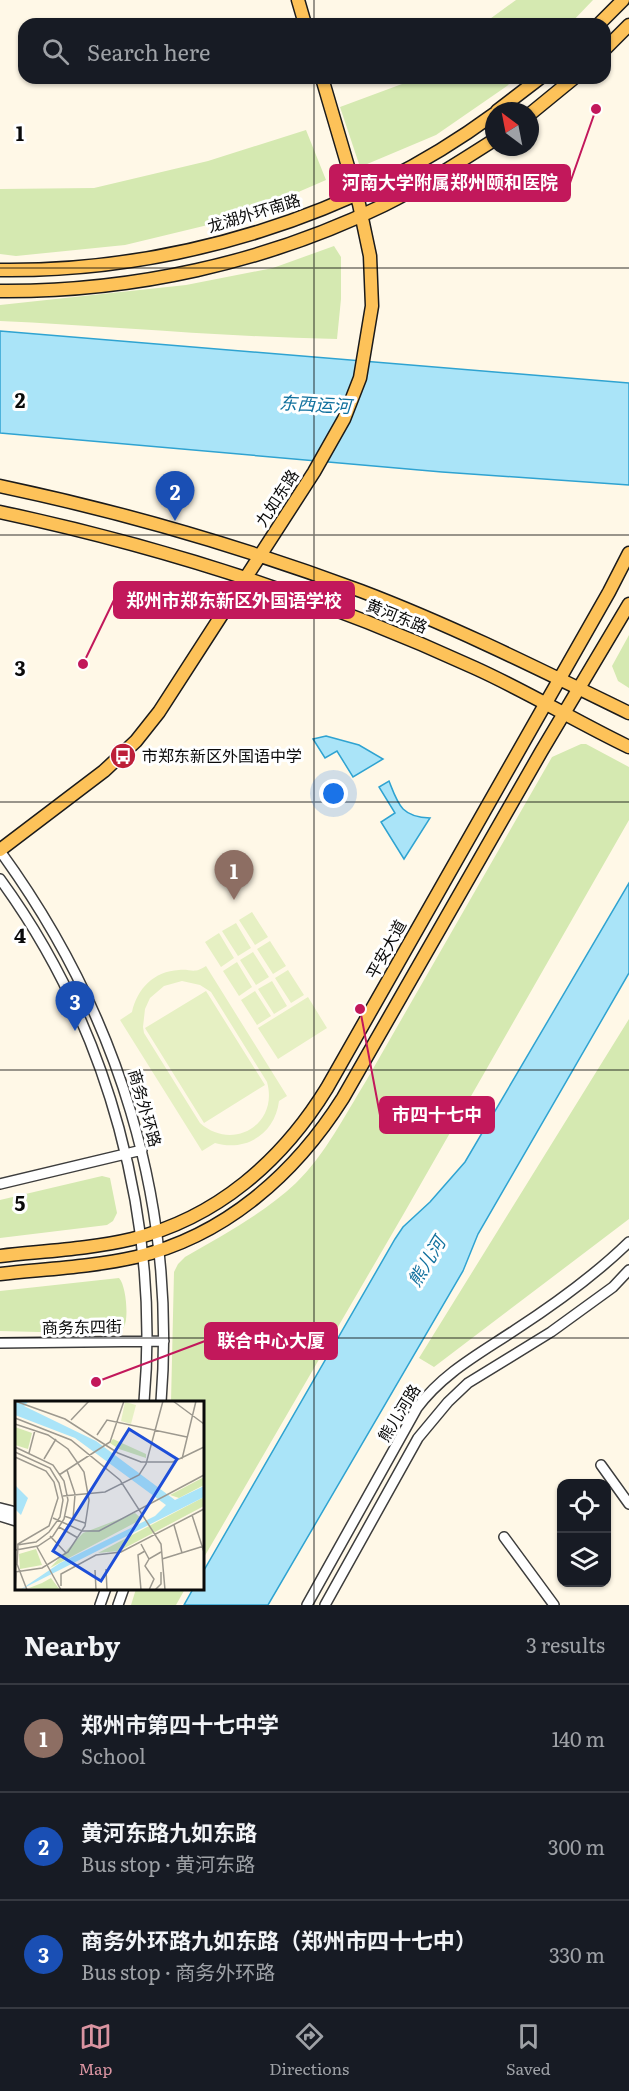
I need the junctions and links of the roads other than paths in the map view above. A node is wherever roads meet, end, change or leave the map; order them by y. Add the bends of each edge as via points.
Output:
1 (291, 0) edge
2 (298, 0) edge
3 (623, 0) edge
4 (296, 18) edge
5 (303, 18) edge
6 (605, 18) edge
7 (629, 25) edge
8 (611, 43) edge
9 (317, 84) edge
10 (324, 84) edge
11 (532, 84) edge
12 (567, 84) edge
13 (509, 102) edge
14 (539, 107) edge
15 (485, 119) edge
16 (485, 146) edge
17 (353, 195) junction
18 (359, 216) junction
19 (0, 270) edge
20 (0, 291) edge
21 (0, 486) edge
22 (0, 512) edge
23 (629, 553) edge
24 (256, 554) junction
25 (242, 576) junction
26 (629, 604) edge
27 (559, 679) junction
28 (578, 688) junction
29 (545, 702) junction
30 (564, 713) junction
31 (629, 713) edge
32 (629, 747) edge
33 (0, 841) edge
34 (0, 850) edge
35 (0, 879) edge
36 (142, 1150) junction
37 (125, 1154) junction
38 (0, 1184) edge
39 (156, 1232) junction
40 (140, 1237) junction
41 (629, 1242) edge
42 (158, 1250) junction
43 (142, 1255) junction
44 (0, 1256) edge
45 (629, 1270) edge
46 (0, 1274) edge
47 (148, 1341) junction
48 (165, 1341) junction
49 (0, 1343) edge
50 (144, 1401) edge
51 (161, 1401) edge
52 (602, 1465) dead end
53 (629, 1504) edge
54 (0, 1508) edge
55 (15, 1512) edge
56 (0, 1516) edge
57 (15, 1521) edge
58 (504, 1537) dead end
59 (105, 1590) edge
60 (123, 1590) edge
61 (100, 1605) edge
62 (118, 1605) edge
63 (307, 1605) edge
64 (325, 1605) edge
65 (554, 1605) edge

1 - 4 main road
2 - 5 main road
3 - 6 main road
7 - 8 main road
9 - 17 main road, 九如东路
10 - 17 main road, 九如东路
11 - 13 main road, 龙湖外环南路
12 - 14 main road
15 - 17 main road, 龙湖外环南路 via 420,161
16 - 18 main road via 431,180
17 - 18 main road, 九如东路
17 - 19 main road, 龙湖外环南路 via 286,221 185,251 100,265
18 - 20 main road via 303,239 189,272 103,286
18 - 24 main road, 九如东路 via 365,306 363,343 354,376 309,474
21 - 24 main road, 黄河东路 via 134,518
22 - 25 main road, 黄河东路
23 - 27 main road, 平安大道
24 - 25 main road, 九如东路
24 - 27 main road, 黄河东路 via 388,602
25 - 29 main road, 黄河东路 via 378,626
25 - 33 main road, 九如东路 via 130,736 100,766
25 - 34 main road, 九如东路 via 159,712 136,741 104,771
26 - 28 main road
27 - 28 main road, 黄河东路
27 - 29 main road, 平安大道
28 - 30 main road
28 - 31 main road, 黄河东路
29 - 30 main road, 黄河东路
29 - 39 main road, 平安大道 via 308,1118 276,1156 238,1189 192,1217
30 - 32 main road, 黄河东路
30 - 42 main road via 343,1098 309,1146 249,1204 200,1234
34 - 36 street, 商务外环路 via 49,923 85,989 116,1065
35 - 37 street, 商务外环路 via 70,996 100,1070
36 - 37 street
36 - 39 street, 商务外环路
37 - 38 street
37 - 40 street, 商务外环路
39 - 40 main road, 平安大道
39 - 42 street, 商务外环路
40 - 43 street, 商务外环路
40 - 44 main road, 平安大道
41 - 63 street, 熊儿河路 via 578,1286 452,1371 431,1390 417,1408
42 - 43 main road
42 - 48 street, 商务外环路
43 - 46 main road
43 - 47 street, 商务外环路
45 - 64 street, 熊儿河路 via 613,1287 551,1332 468,1383 448,1402 418,1438
47 - 48 street, 商务东四街
47 - 49 street, 商务东四街
47 - 50 street, 商务外环路
48 - 51 street, 商务外环路
52 - 53 street
54 - 55 street
56 - 57 street
58 - 65 street
59 - 61 street
60 - 62 street

